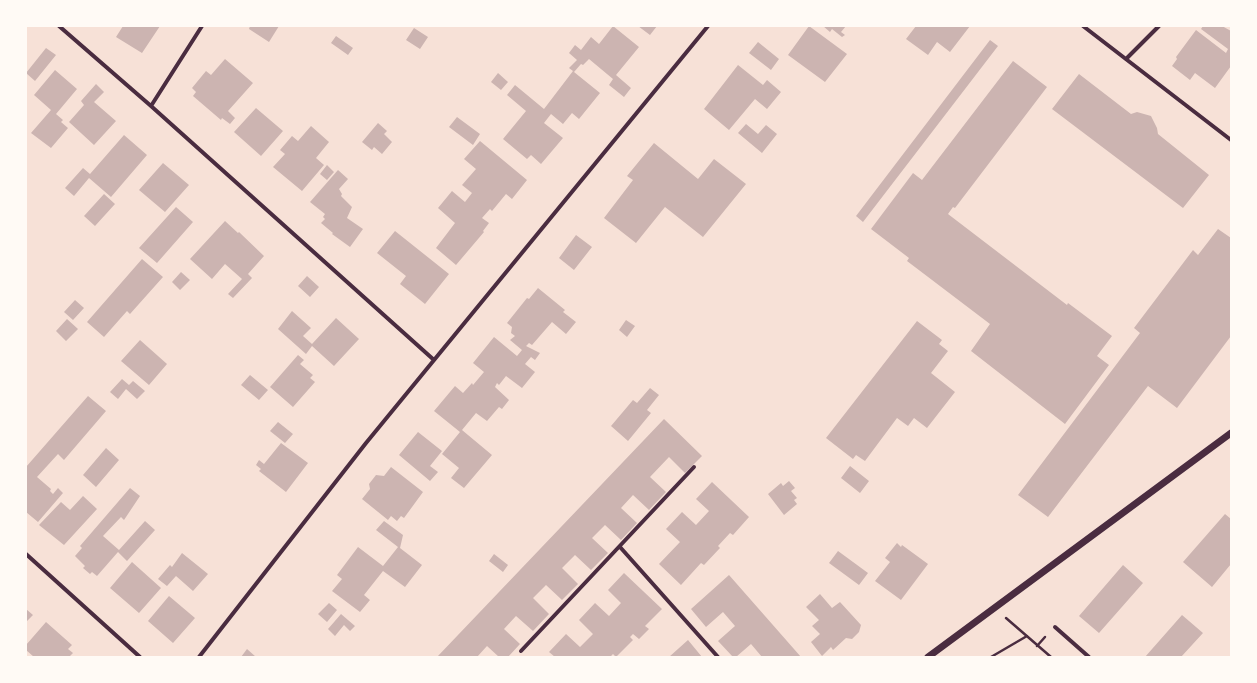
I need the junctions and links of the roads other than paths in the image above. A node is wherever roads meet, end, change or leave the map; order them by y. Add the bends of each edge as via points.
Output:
1 (59, 26) edge
2 (202, 26) edge
3 (708, 26) edge
4 (1083, 26) edge
5 (1159, 26) edge
6 (1126, 59) junction
7 (151, 106) junction
8 (1231, 140) edge
9 (434, 360) junction
10 (1231, 433) edge
11 (694, 467) dead end
12 (620, 547) junction
13 (26, 554) edge
14 (1055, 626) dead end
15 (521, 651) dead end
16 (140, 657) edge
17 (199, 657) edge
18 (718, 657) edge
19 (928, 657) edge
20 (1089, 657) edge

1 - 7 street
2 - 7 street
3 - 9 street
4 - 6 street
5 - 6 street
6 - 8 street
7 - 9 street
9 - 17 street
10 - 19 street
11 - 12 street
12 - 15 street
12 - 18 street
13 - 16 street
14 - 20 street

